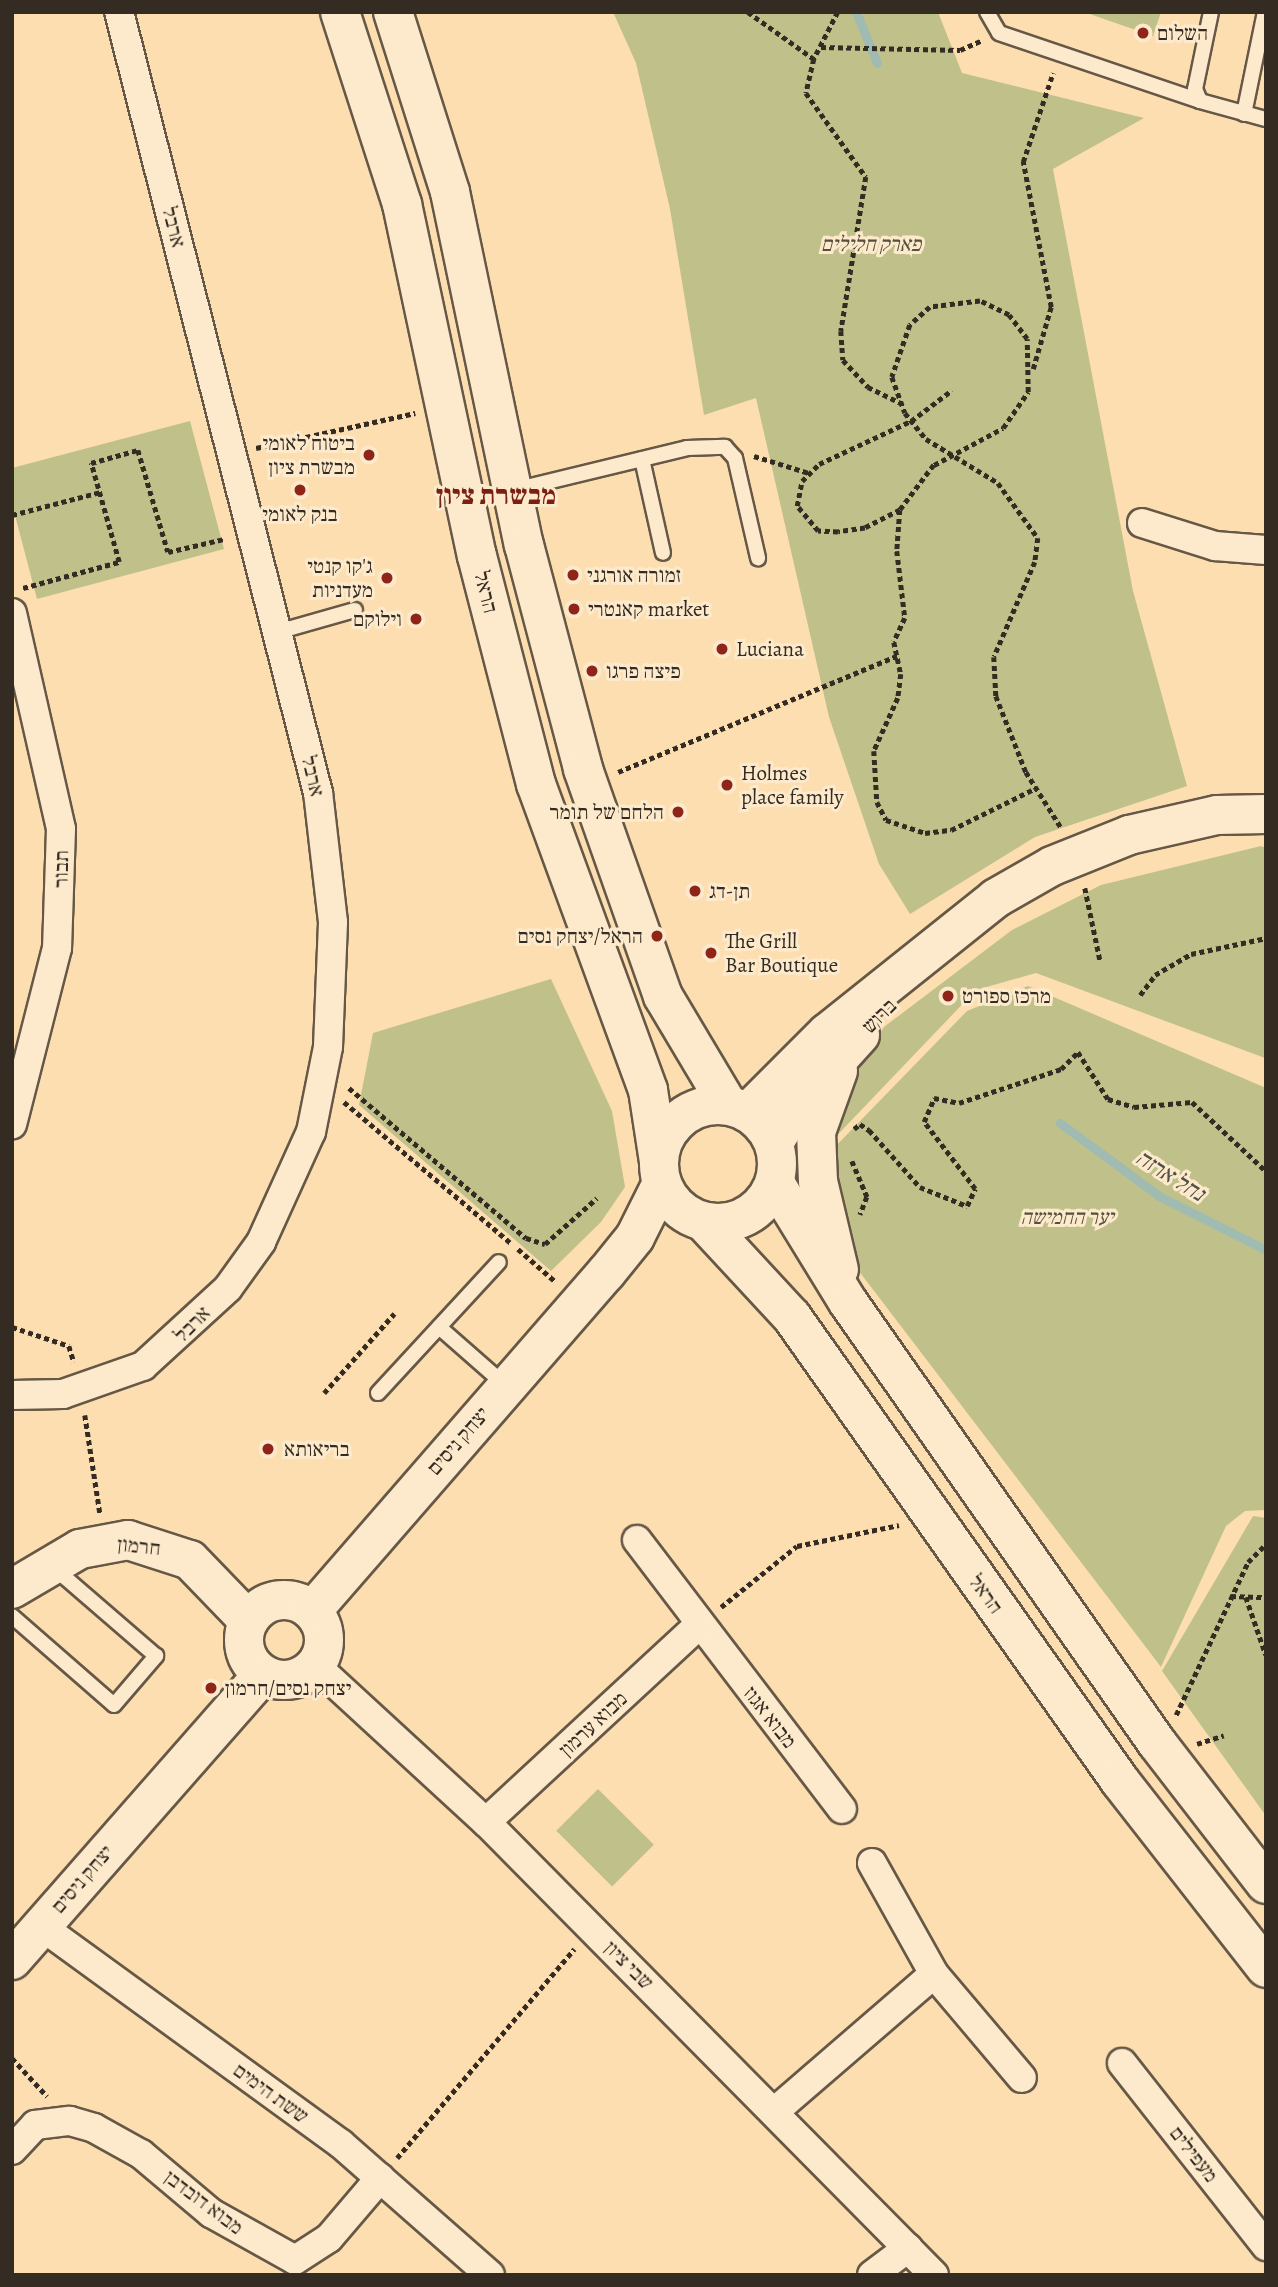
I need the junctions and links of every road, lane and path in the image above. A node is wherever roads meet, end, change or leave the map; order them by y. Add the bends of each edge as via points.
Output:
1 (119, 12) edge
2 (340, 12) edge
3 (393, 12) edge
4 (748, 12) edge
5 (838, 12) edge
6 (986, 12) edge
7 (1212, 12) edge
8 (1265, 12) edge
9 (999, 33) junction
10 (821, 47) junction
11 (1059, 54) junction
12 (814, 59) junction
13 (1200, 101) junction
14 (1244, 114) junction
15 (1266, 119) edge
16 (1031, 376) junction
17 (952, 390) dead end
18 (901, 404) junction
19 (446, 406) junction
20 (911, 421) junction
21 (725, 447) junction
22 (232, 453) junction
23 (642, 459) junction
24 (810, 473) junction
25 (513, 490) junction
26 (100, 492) junction
27 (901, 510) junction
28 (12, 515) edge
29 (1142, 523) dead end
30 (252, 533) junction
31 (1266, 550) edge
32 (663, 553) dead end
33 (758, 558) dead end
34 (12, 591) edge
35 (355, 610) dead end
36 (12, 613) edge
37 (277, 632) junction
38 (897, 656) junction
39 (588, 785) junction
40 (1036, 788) junction
41 (1259, 811) edge
42 (1078, 855) junction
43 (996, 898) junction
44 (1266, 938) edge
45 (1100, 960) dead end
46 (1140, 995) dead end
47 (856, 1039) junction
48 (330, 1081) junction
49 (738, 1109) junction
50 (12, 1124) edge
51 (850, 1139) dead end
52 (774, 1143) junction
53 (849, 1146) dead end
54 (1266, 1171) edge
55 (660, 1173) junction
56 (775, 1183) junction
57 (597, 1198) dead end
58 (699, 1221) junction
59 (514, 1230) junction
60 (827, 1231) junction
61 (506, 1240) junction
62 (499, 1262) dead end
63 (606, 1273) junction
64 (580, 1302) junction
65 (848, 1303) junction
66 (394, 1314) dead end
67 (439, 1327) junction
68 (505, 1385) junction
69 (324, 1393) dead end
70 (378, 1393) dead end
71 (12, 1395) edge
72 (932, 1518) junction
73 (637, 1540) dead end
74 (1266, 1544) edge
75 (50, 1564) junction
76 (12, 1589) edge
77 (1231, 1596) junction
78 (1246, 1597) junction
79 (1266, 1597) edge
80 (312, 1611) junction
81 (12, 1616) edge
82 (248, 1620) junction
83 (699, 1625) junction
84 (1266, 1655) edge
85 (315, 1665) junction
86 (262, 1675) junction
87 (1157, 1743) junction
88 (842, 1809) dead end
89 (486, 1822) junction
90 (872, 1863) dead end
91 (1266, 1884) edge
92 (41, 1926) junction
93 (592, 1928) junction
94 (12, 1960) edge
95 (1266, 1968) edge
96 (934, 1974) junction
97 (12, 2059) edge
98 (1122, 2063) dead end
99 (1022, 2078) dead end
100 (43, 2086) dead end
101 (774, 2112) junction
102 (12, 2150) edge
103 (380, 2178) junction
104 (1266, 2246) edge
105 (908, 2248) junction
106 (490, 2275) edge
107 (872, 2275) edge
108 (934, 2275) edge

1 - 22 street, ארבל
2 - 19 main road, הראל via 378,113
3 - 25 main road via 450,192
4 - 12 path
5 - 10 path
6 - 9 lane
7 - 13 lane via 1195,89
8 - 14 lane
9 - 10 path via 960,50
9 - 11 lane
10 - 12 path
11 - 13 lane
11 - 16 path via 1023,162 1051,307
12 - 18 path via 806,93 866,177 841,331 843,360 868,387
13 - 14 lane
14 - 15 lane
16 - 18 path via 1027,339 1010,315 980,301 954,301 929,307 897,349 892,377
16 - 27 path, bridge via 1019,413 1003,428 934,465
17 - 20 path
18 - 20 path
19 - 22 path
19 - 55 main road, הראל via 477,556 536,784 648,1090
20 - 24 path
20 - 40 path via 926,439 1015,499 1038,538 1035,562 994,657 1008,736
21 - 23 lane via 710,444
21 - 24 path
21 - 33 lane via 735,458
22 - 30 street, ארבל
23 - 25 lane
23 - 32 lane
24 - 27 path via 802,481 797,506 818,531 865,528
25 - 39 main road
26 - 28 path
26 - 30 path via 91,463 138,450 168,552
26 - 34 path via 119,562
27 - 38 path via 897,551 905,618 894,642
29 - 31 street via 1215,546
30 - 37 street, ארבל
35 - 37 lane
36 - 50 street, תבור via 61,830 57,948
37 - 48 street, ארבל via 327,851 333,986
38 - 39 path
38 - 40 path via 898,698 882,726 871,776 886,820 906,830 951,830
39 - 49 main road via 663,996
40 - 42 path
41 - 42 main road, ברוש via 1170,823
42 - 43 main road, ברוש
42 - 45 path
43 - 47 main road, ברוש
43 - 49 main road, ברוש
44 - 46 path via 1191,954 1155,975
47 - 52 main road, ברוש via 795,1107
47 - 60 main road via 832,1083 816,1132
48 - 59 path
48 - 61 path
48 - 71 street, ארבל via 261,1242 178,1340 143,1366 102,1384 63,1394
49 - 52 main road
49 - 55 main road via 708,1105 673,1125
51 - 54 path via 863,1125 920,1187 967,1206 975,1198 969,1177 928,1133 927,1109 934,1098 959,1103 1061,1069 1078,1052 1108,1099 1134,1107 1192,1102
52 - 56 main road
53 - 60 path via 868,1204 862,1214
55 - 58 main road via 680,1211
55 - 63 main road, יצחק ניסים via 635,1237
56 - 58 main road via 767,1199 739,1221
56 - 65 main road
57 - 59 path via 545,1244
58 - 63 main road, יצחק ניסים via 660,1232
58 - 72 main road, הראל via 792,1317
59 - 61 path
60 - 65 main road
61 - 64 path
62 - 67 lane
63 - 64 main road, יצחק ניסים
64 - 68 main road, יצחק ניסים
65 - 87 main road
66 - 69 path
67 - 68 lane
67 - 70 lane
68 - 80 main road, יצחק ניסים
72 - 83 path via 797,1546
72 - 95 main road, הראל via 1120,1781
73 - 83 street, מבוא אגוז
74 - 77 path
75 - 76 main road, חרמון
75 - 81 lane via 156,1656 114,1705
75 - 82 main road, חרמון via 104,1543 154,1544 201,1566
77 - 78 path
77 - 87 path via 1191,1690
78 - 79 path
78 - 84 path
80 - 82 main road via 278,1600
80 - 85 main road via 324,1637
82 - 86 main road via 244,1650
83 - 88 street, מבוא אגוז
83 - 89 street, מבוא ערמון
85 - 86 main road via 296,1679
85 - 89 street, שבי ציון
86 - 92 main road, יצחק ניסים
87 - 91 main road
89 - 93 street, שבי ציון
90 - 96 street
92 - 94 main road, יצחק ניסים
92 - 103 street, ששת הימים
93 - 101 street, שבי ציון
93 - 103 path
96 - 99 street
96 - 101 street
97 - 100 path
98 - 104 street, מעפילים
101 - 105 street, שבי ציון
102 - 103 street, מבוא דובדבן via 34,2125 70,2121 94,2128 141,2154 211,2213 295,2260 329,2238
103 - 106 street, ששת הימים
105 - 107 street
105 - 108 street, שבי ציון

